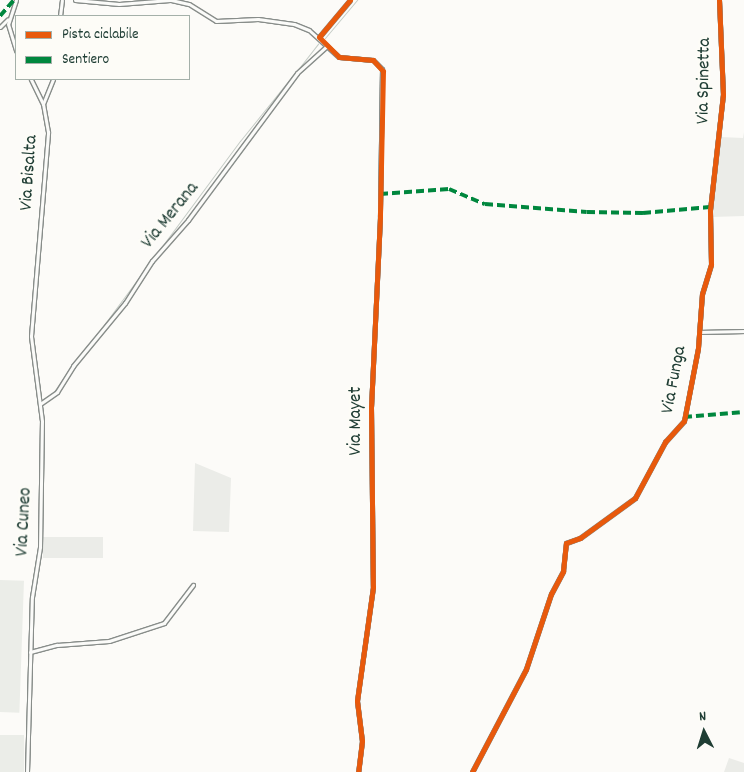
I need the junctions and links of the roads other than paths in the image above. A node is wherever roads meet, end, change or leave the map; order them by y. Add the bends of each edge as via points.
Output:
1 (16, 0) edge
2 (62, 0) edge
3 (75, 0) edge
4 (170, 0) edge
5 (350, 0) edge
6 (719, 0) edge
7 (60, 15) edge
8 (8, 18) junction
9 (0, 27) edge
10 (319, 37) junction
11 (327, 46) junction
12 (15, 49) edge
13 (31, 80) edge
14 (53, 80) edge
15 (43, 104) junction
16 (716, 162) joint
17 (36, 273) joint
18 (744, 331) edge
19 (699, 332) junction
20 (40, 404) junction
21 (193, 585) dead end
22 (30, 652) junction
23 (27, 772) edge
24 (358, 772) edge
25 (472, 772) edge

1 - 8 street
2 - 7 street
3 - 4 street via 120,4
4 - 10 street via 189,4 216,21 258,19 285,22 304,27
5 - 10 street
6 - 16 street, Via Spinetta via 723,95
8 - 9 street
8 - 12 street via 9,34
10 - 11 street
11 - 20 street, Via Merana via 297,73 188,220 152,261 125,303 73,366 57,392
11 - 24 street, Via Mayet via 340,57 373,60 382,68 380,217 370,407 373,587 357,701 362,731
13 - 15 street, Via Bisalta
14 - 15 street
15 - 17 street, Via Bisalta via 48,132
16 - 19 street, Via Funga via 710,210 711,264 700,303
17 - 20 street, Via Cuneo via 31,344
18 - 19 street
19 - 25 street, Via Funga via 682,424 665,442 635,498 580,538 566,543 563,571 551,594 526,669
20 - 22 street, Via Cuneo via 40,539 32,597
21 - 22 street via 164,623 109,641 57,645
22 - 23 street, Via Cuneo

